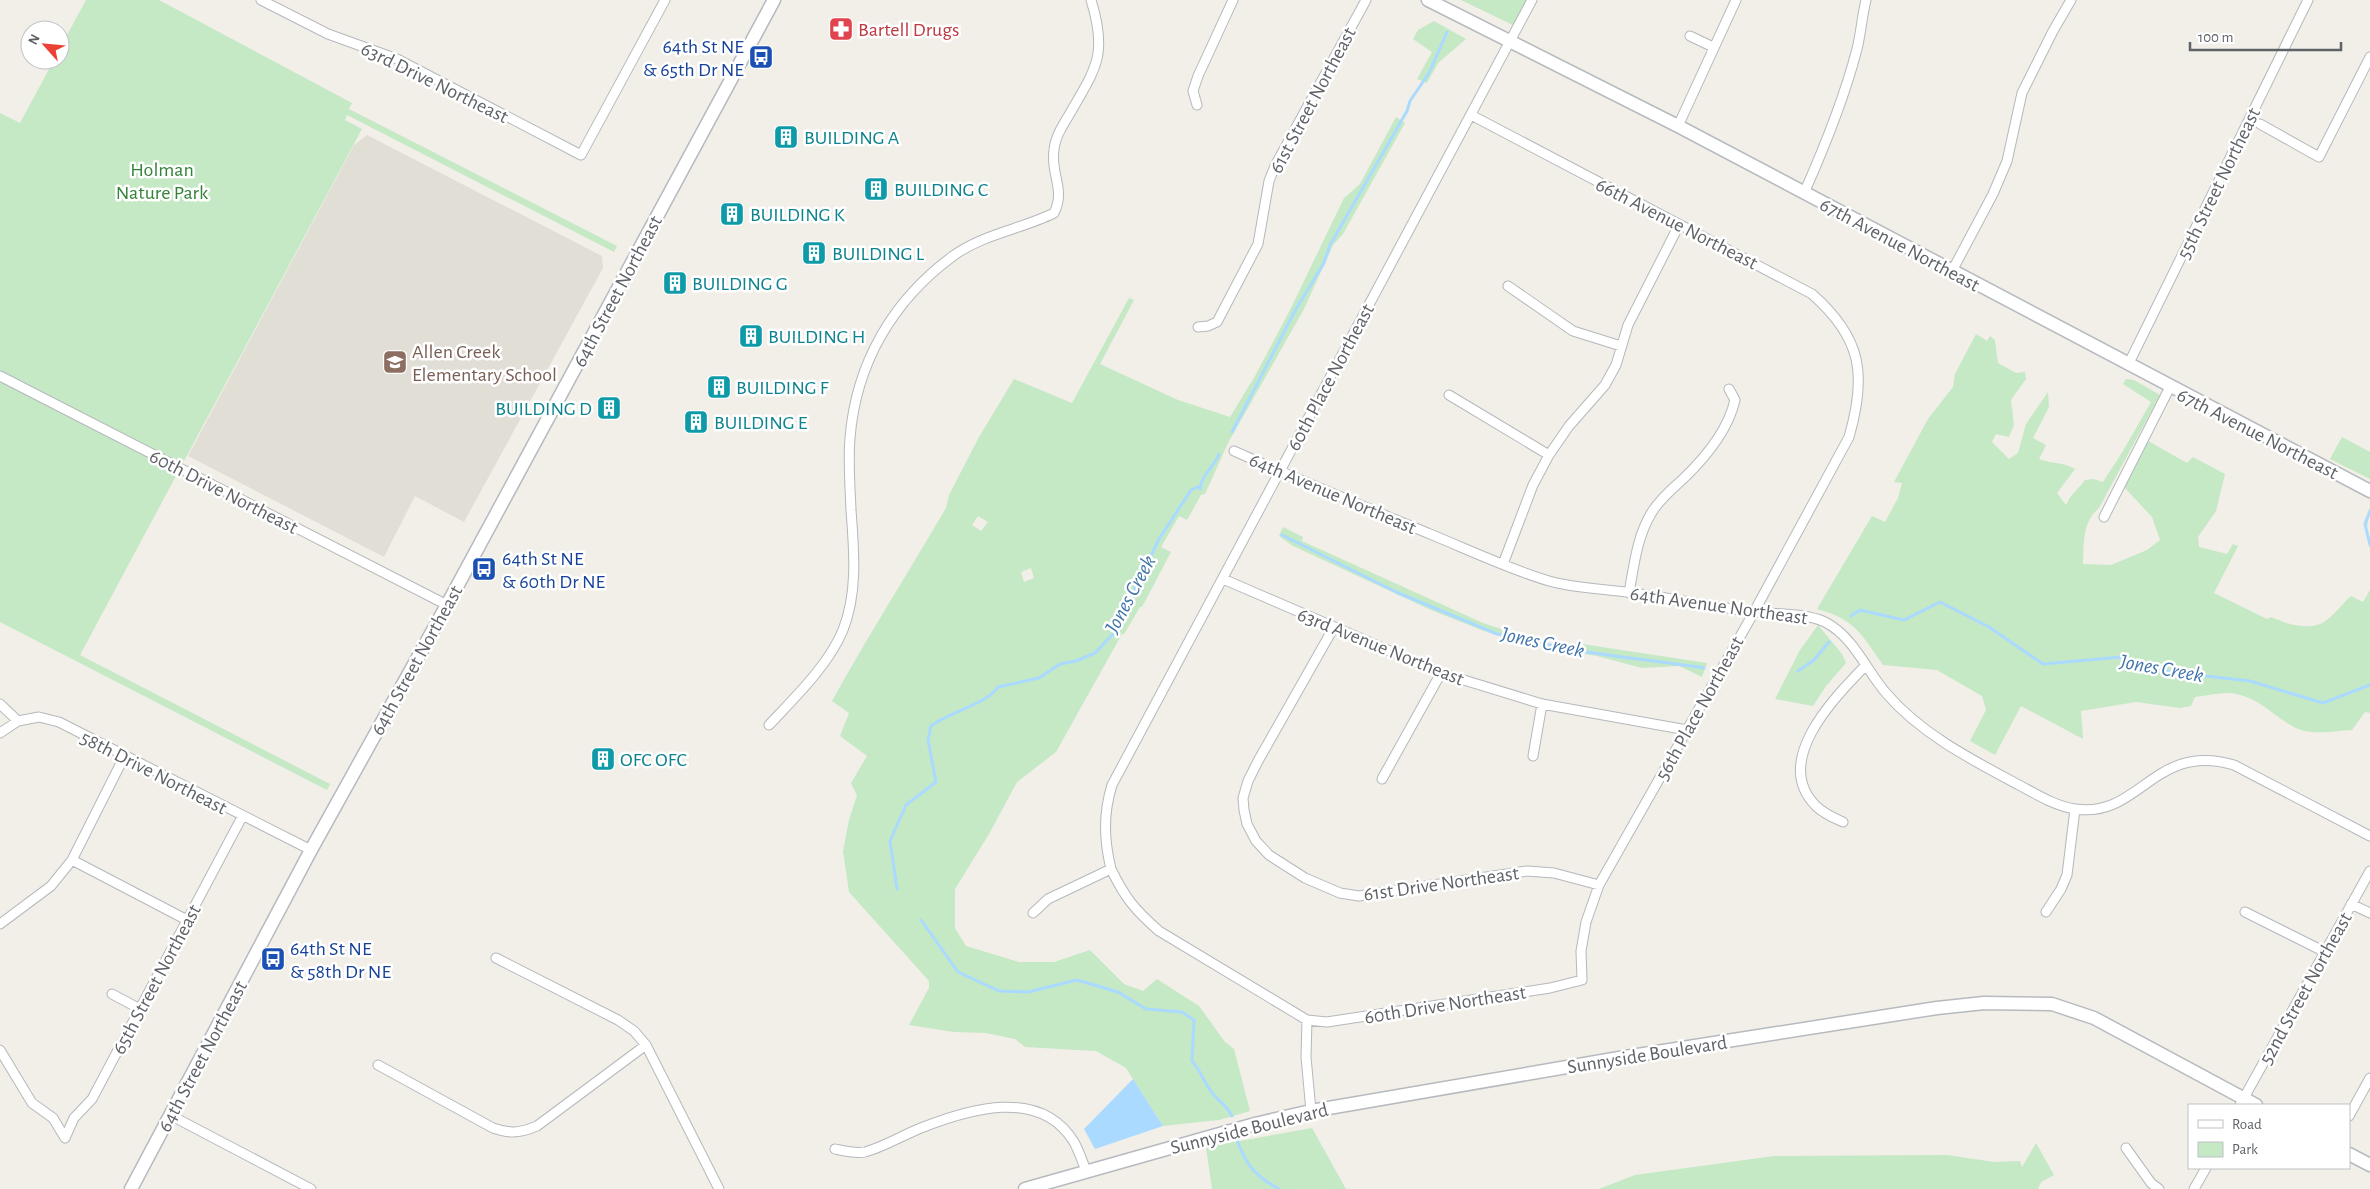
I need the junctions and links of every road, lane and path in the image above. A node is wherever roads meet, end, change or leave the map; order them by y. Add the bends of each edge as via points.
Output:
1 (261, 0) edge
2 (665, 0) edge
3 (774, 0) edge
4 (1091, 0) edge
5 (1233, 0) edge
6 (1366, 0) edge
7 (1428, 0) edge
8 (1532, 0) edge
9 (1736, 0) edge
10 (1866, 0) edge
11 (2072, 0) edge
12 (2308, 0) edge
13 (1690, 36) dead end
14 (1510, 42) junction
15 (1713, 47) junction
16 (2369, 63) edge
17 (1197, 105) dead end
18 (1472, 116) junction
19 (2260, 124) dead end
20 (1678, 126) junction
21 (1804, 193) junction
22 (1679, 225) junction
23 (1952, 272) junction
24 (1508, 286) dead end
25 (1198, 327) dead end
26 (1621, 346) junction
27 (1857, 358) joint
28 (2128, 365) junction
29 (0, 376) edge
30 (2170, 387) junction
31 (1729, 389) dead end
32 (1449, 395) dead end
33 (1234, 451) dead end
34 (1549, 455) junction
35 (1279, 471) junction
36 (2370, 491) edge
37 (2104, 517) dead end
38 (1503, 564) junction
39 (1223, 579) junction
40 (1629, 592) junction
41 (448, 605) junction
42 (1754, 612) junction
43 (1334, 627) junction
44 (1866, 665) junction
45 (1441, 673) junction
46 (0, 704) edge
47 (1542, 704) junction
48 (18, 722) junction
49 (769, 725) dead end
50 (1687, 730) junction
51 (0, 733) edge
52 (124, 756) junction
53 (1533, 756) dead end
54 (1382, 779) dead end
55 (2075, 809) junction
56 (242, 817) junction
57 (1843, 822) dead end
58 (2370, 836) edge
59 (311, 850) junction
60 (72, 860) junction
61 (1111, 869) junction
62 (2370, 870) edge
63 (1599, 886) junction
64 (2351, 904) junction
65 (2046, 912) dead end
66 (2246, 912) dead end
67 (1033, 913) dead end
68 (2370, 913) edge
69 (187, 920) junction
70 (0, 924) edge
71 (2325, 952) junction
72 (496, 958) dead end
73 (1582, 980) joint
74 (112, 994) dead end
75 (140, 1009) junction
76 (1307, 1020) junction
77 (646, 1045) junction
78 (0, 1050) edge
79 (378, 1065) dead end
80 (2370, 1078) edge
81 (2242, 1102) edge
82 (1311, 1111) junction
83 (2350, 1114) edge
84 (170, 1116) junction
85 (2126, 1148) dead end
86 (835, 1149) dead end
87 (2350, 1155) edge
88 (2370, 1165) edge
89 (2205, 1169) edge
90 (1086, 1170) junction
91 (131, 1189) edge
92 (310, 1189) edge
93 (719, 1189) edge
94 (1025, 1189) edge
95 (2159, 1189) edge
96 (2194, 1189) edge

1 - 2 street, 63rd Drive Northeast via 328,34 396,59 581,155
3 - 41 street, 64th Street Northeast
4 - 49 street via 1098,22 1099,51 1096,68 1054,149 1060,201 1054,213 955,254 910,295 888,322 871,352 856,402 850,438 854,579 848,612 832,652
5 - 17 street via 1198,76 1193,91
6 - 25 street, 61st Street Northeast via 1275,166 1269,181 1258,244 1250,260 1216,322
7 - 14 street, 67th Avenue Northeast
8 - 14 street, 60th Place Northeast
9 - 15 street
10 - 21 street via 1845,90
11 - 23 street via 2022,93 2007,160
12 - 28 street, 55th Street Northeast
13 - 15 street
14 - 18 street, 60th Place Northeast
14 - 20 street, 67th Avenue Northeast
15 - 20 street
16 - 19 street via 2319,156
18 - 22 street, 66th Avenue Northeast
18 - 35 street, 60th Place Northeast
20 - 21 street, 67th Avenue Northeast
21 - 23 street, 67th Avenue Northeast
22 - 26 street via 1628,325
22 - 27 street, 66th Avenue Northeast via 1812,294 1836,318
23 - 28 street, 67th Avenue Northeast
24 - 26 street via 1573,331
26 - 34 street via 1616,365 1605,385
27 - 42 street, 56th Place Northeast via 1859,384 1849,438
28 - 30 street, 67th Avenue Northeast
29 - 41 street, 60th Drive Northeast
30 - 36 street, 67th Avenue Northeast
30 - 37 street
31 - 40 street via 1735,400 1732,410 1710,450 1652,512 1636,554
32 - 34 street
33 - 35 street, 64th Avenue Northeast
34 - 38 street via 1533,485
35 - 38 street, 64th Avenue Northeast
35 - 39 street, 60th Place Northeast
38 - 40 street, 64th Avenue Northeast via 1551,582
39 - 43 street, 63rd Avenue Northeast
39 - 61 street, 60th Place Northeast via 1112,785 1106,805 1104,833
40 - 42 street, 64th Avenue Northeast
41 - 59 street, 64th Street Northeast
42 - 44 street, 64th Avenue Northeast via 1818,618 1844,637
42 - 50 street, 56th Place Northeast
43 - 45 street, 63rd Avenue Northeast
43 - 63 street, 61st Drive Northeast via 1248,781 1244,798 1247,824 1269,855 1305,878 1340,893 1359,896 1527,871 1554,873
44 - 55 street, 64th Avenue Northeast via 1903,713 1948,745 2043,798
44 - 57 street via 1835,696 1817,722 1801,761 1806,792 1816,806
45 - 47 street, 63rd Avenue Northeast
45 - 54 street
46 - 48 street
47 - 50 street, 63rd Avenue Northeast
47 - 53 street
48 - 51 street
48 - 52 street, 58th Drive Northeast via 39,718 59,722
50 - 63 street, 56th Place Northeast
52 - 56 street, 58th Drive Northeast
52 - 60 street
55 - 58 street, 64th Avenue Northeast via 2105,807 2122,801 2170,767 2185,762 2216,760 2234,765
55 - 65 street via 2067,875 2062,889
56 - 59 street, 58th Drive Northeast
56 - 69 street, 65th Street Northeast
59 - 84 street, 64th Street Northeast
60 - 69 street
60 - 70 street via 51,886
61 - 67 street via 1048,899
61 - 76 street via 1124,896 1159,931
62 - 64 street, 52nd Street Northeast
63 - 73 street, 56th Place Northeast via 1586,922 1581,951
64 - 68 street
64 - 71 street, 52nd Street Northeast
66 - 71 street
69 - 75 street, 65th Street Northeast
71 - 81 street, 52nd Street Northeast
72 - 77 street via 618,1020
73 - 76 street, 60th Drive Northeast via 1550,988 1337,1020
74 - 75 street
75 - 78 street, 65th Street Northeast via 92,1099 74,1118 65,1138 53,1118 32,1102
76 - 82 street via 1306,1057
77 - 79 street via 537,1126 515,1133 493,1128
77 - 93 street
80 - 83 street
81 - 82 street, Sunnyside Boulevard via 2094,1018 2052,1004 1984,1003 1634,1056
82 - 90 street, Sunnyside Boulevard
84 - 91 street, 64th Street Northeast
84 - 92 street
85 - 95 street
86 - 90 street via 864,1152 987,1107 1006,1106 1023,1108 1062,1128 1074,1142
87 - 88 street
89 - 96 street
90 - 94 street, Sunnyside Boulevard

